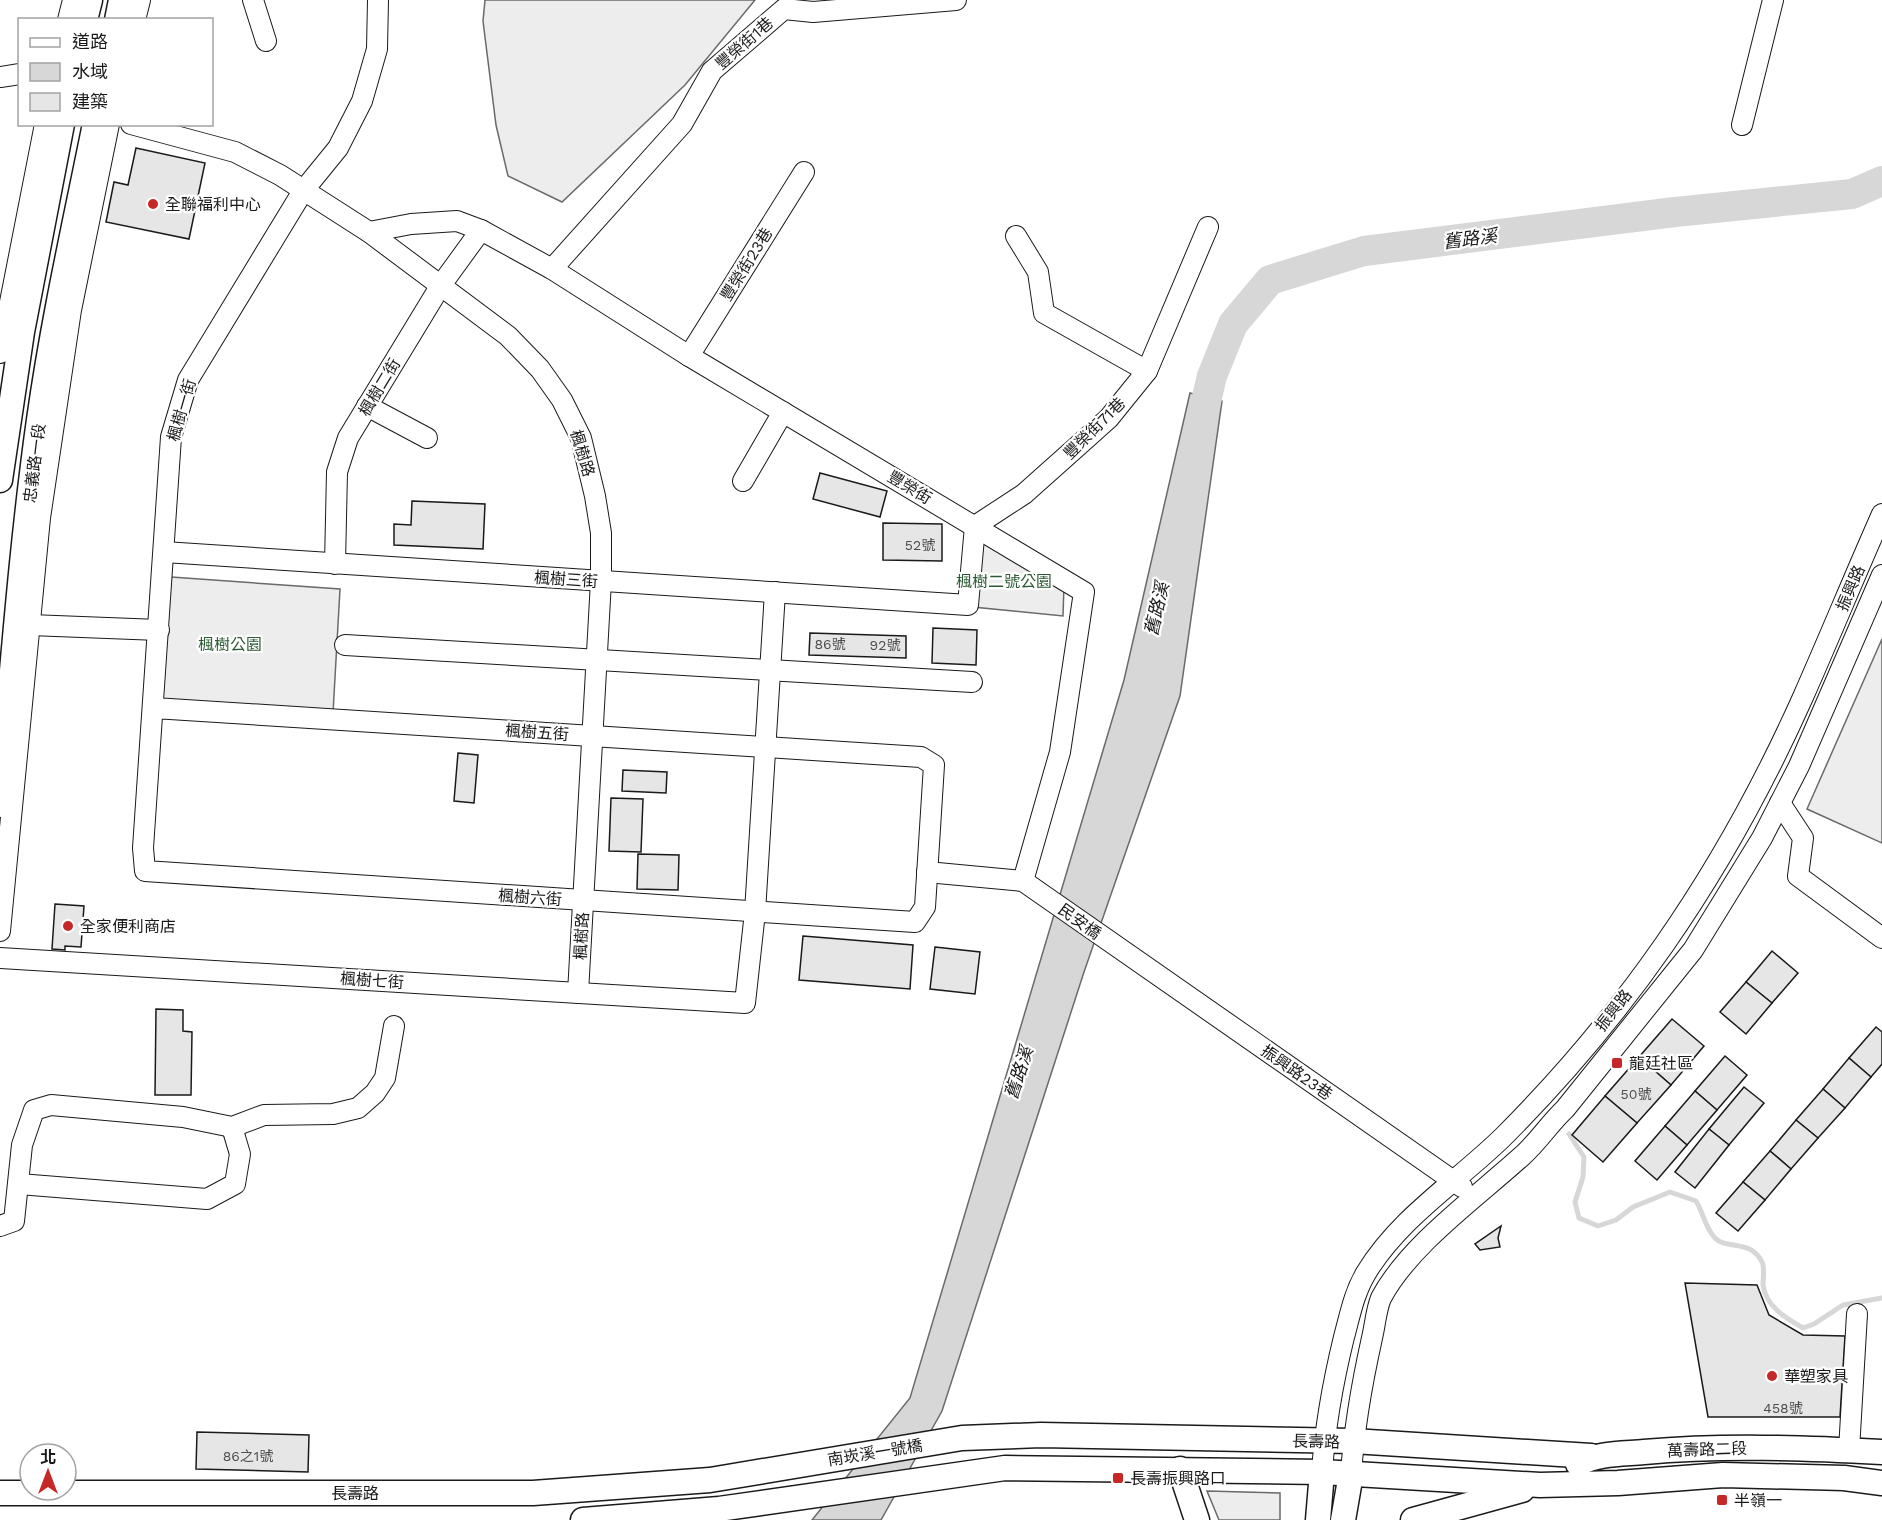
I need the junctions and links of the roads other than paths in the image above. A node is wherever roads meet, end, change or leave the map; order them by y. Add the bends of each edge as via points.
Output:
1 (73, 0) edge
2 (90, 0) edge
3 (121, 0) edge
4 (140, 0) edge
5 (253, 0) edge
6 (378, 0) edge
7 (956, 0) edge
8 (1773, 0) edge
9 (68, 18) edge
10 (86, 18) edge
11 (117, 18) edge
12 (136, 18) edge
13 (266, 41) dead end
14 (18, 74) edge
15 (0, 77) edge
16 (45, 126) edge
17 (62, 126) edge
18 (95, 126) edge
19 (109, 126) edge
20 (138, 126) edge
21 (1742, 126) dead end
22 (804, 172) dead end
23 (303, 191) junction
24 (1208, 227) dead end
25 (481, 230) junction
26 (369, 232) junction
27 (1016, 236) dead end
28 (552, 269) junction
29 (441, 285) junction
30 (0, 353) edge
31 (689, 356) junction
32 (1147, 371) junction
33 (367, 406) junction
34 (783, 412) junction
35 (427, 438) dead end
36 (0, 480) edge
37 (743, 481) dead end
38 (1882, 514) edge
39 (975, 526) junction
40 (164, 552) junction
41 (335, 564) junction
42 (1882, 575) edge
43 (601, 581) junction
44 (776, 592) junction
45 (30, 625) junction
46 (159, 630) junction
47 (345, 645) dead end
48 (596, 661) junction
49 (770, 671) junction
50 (972, 682) dead end
51 (154, 708) junction
52 (592, 736) junction
53 (765, 747) junction
54 (1780, 803) junction
55 (0, 805) edge
56 (145, 871) joint
57 (927, 872) junction
58 (1023, 881) junction
59 (583, 900) junction
60 (755, 912) junction
61 (0, 930) edge
62 (1882, 938) edge
63 (1117, 948) joint
64 (0, 958) edge
65 (578, 993) junction
66 (394, 1026) dead end
67 (232, 1126) junction
68 (1454, 1180) junction
69 (19, 1184) junction
70 (1476, 1198) junction
71 (0, 1226) edge
72 (1857, 1314) dead end
73 (1041, 1436) joint
74 (1324, 1441) junction
75 (1353, 1441) junction
76 (1850, 1450) junction
77 (1882, 1452) edge
78 (1591, 1456) junction
79 (1045, 1467) joint
80 (1180, 1469) junction
81 (1322, 1472) junction
82 (1351, 1474) junction
83 (710, 1480) joint
84 (1882, 1483) edge
85 (1540, 1485) junction
86 (0, 1492) edge
87 (583, 1520) edge
88 (1197, 1520) edge
89 (1318, 1520) edge
90 (1344, 1520) edge
91 (1413, 1520) edge

1 - 9 street
2 - 10 main road
3 - 11 main road
4 - 12 street
5 - 13 street
6 - 23 street, 楓樹一街 via 377,49 363,101 338,148
7 - 28 street, 豐榮街1巷 via 813,12 784,9 712,71 682,124
8 - 21 street
14 - 15 street
16 - 30 street
17 - 36 main road, 忠義路一段 via 22,332
18 - 55 main road, 忠義路一段 via 66,260 39,422
19 - 45 street, 忠義路一段 via 64,356 40,518
20 - 23 street, 楓樹路 via 235,152
22 - 31 street, 豐榮街23巷
23 - 26 street, 楓樹路
23 - 40 street, 楓樹一街 via 188,380 171,437
24 - 32 street, 豐榮街71巷
25 - 26 street, 豐榮街 via 457,221
25 - 28 street, 豐榮街
25 - 29 street, 楓樹二街
26 - 29 street, 楓樹路
27 - 32 street via 1038,272 1044,313
28 - 31 street, 豐榮街
29 - 33 street, 楓樹二街
29 - 43 street, 楓樹路 via 508,336 540,369 562,400 581,438 595,496 601,533
31 - 34 street, 豐榮街
32 - 39 street, 豐榮街71巷 via 1089,436 1024,494
33 - 35 street
33 - 41 street, 楓樹二街 via 348,438 337,472
34 - 37 street
34 - 39 street, 豐榮街
38 - 68 street, 振興路 via 1803,698 1706,881 1664,946 1584,1049 1502,1138
39 - 44 street, 楓樹三街 via 968,605
39 - 58 street, 豐榮街 via 1084,592 1060,752
40 - 41 street, 楓樹三街
40 - 46 street, 楓樹一街
41 - 43 street, 楓樹三街
42 - 54 street, 振興路
43 - 44 street, 楓樹三街
43 - 48 street, 楓樹路
44 - 49 street
45 - 46 street
45 - 61 street, 忠義路一段
46 - 51 street, 楓樹一街
47 - 48 street
48 - 49 street
48 - 52 street, 楓樹路
49 - 50 street
49 - 53 street
51 - 52 street, 楓樹五街
51 - 56 street, 楓樹一街 via 143,848
52 - 53 street, 楓樹五街
52 - 59 street, 楓樹路
53 - 57 street, 楓樹五街 via 921,757 934,765
53 - 60 street
54 - 62 street via 1803,838 1798,876
54 - 70 street, 振興路 via 1693,950 1565,1109 1525,1154
56 - 59 street, 楓樹六街
57 - 58 street
57 - 60 street, 楓樹六街 via 925,907 915,922
58 - 63 street, 民安橋
59 - 60 street, 楓樹六街
59 - 65 street, 楓樹路
60 - 65 street, 楓樹七街 via 745,1003
63 - 68 street, 振興路23巷
64 - 65 street, 楓樹七街
66 - 67 street via 385,1078 358,1108 264,1116
67 - 69 street via 183,1117 51,1105 34,1110 22,1145
67 - 69 street via 240,1154 235,1184 207,1199
68 - 70 street, 振興路23巷
68 - 74 street, 振興路 via 1404,1223 1367,1272 1355,1296 1332,1387
69 - 71 street via 14,1221
70 - 75 street, 振興路 via 1416,1249 1380,1302
72 - 76 street
73 - 74 main road, 長壽路
73 - 83 main road, 南崁溪一號橋 via 962,1438
74 - 75 main road, 長壽路
74 - 81 street, 振興路
75 - 78 main road, 長壽路
75 - 82 street, 振興路
76 - 77 main road, 萬壽路二段
76 - 78 main road, 萬壽路二段 via 1683,1449
78 - 85 main road, 萬壽路二段
79 - 80 main road, 長壽路
79 - 87 main road, 南崁溪一號橋 via 1005,1468 719,1509
80 - 81 main road, 長壽路
80 - 88 main road
81 - 82 main road, 長壽路
81 - 89 main road
82 - 85 main road, 長壽路
82 - 90 main road
83 - 86 main road, 長壽路 via 533,1493
84 - 85 main road, 萬壽路二段 via 1844,1478 1723,1475
85 - 91 main road, 萬壽路二段

